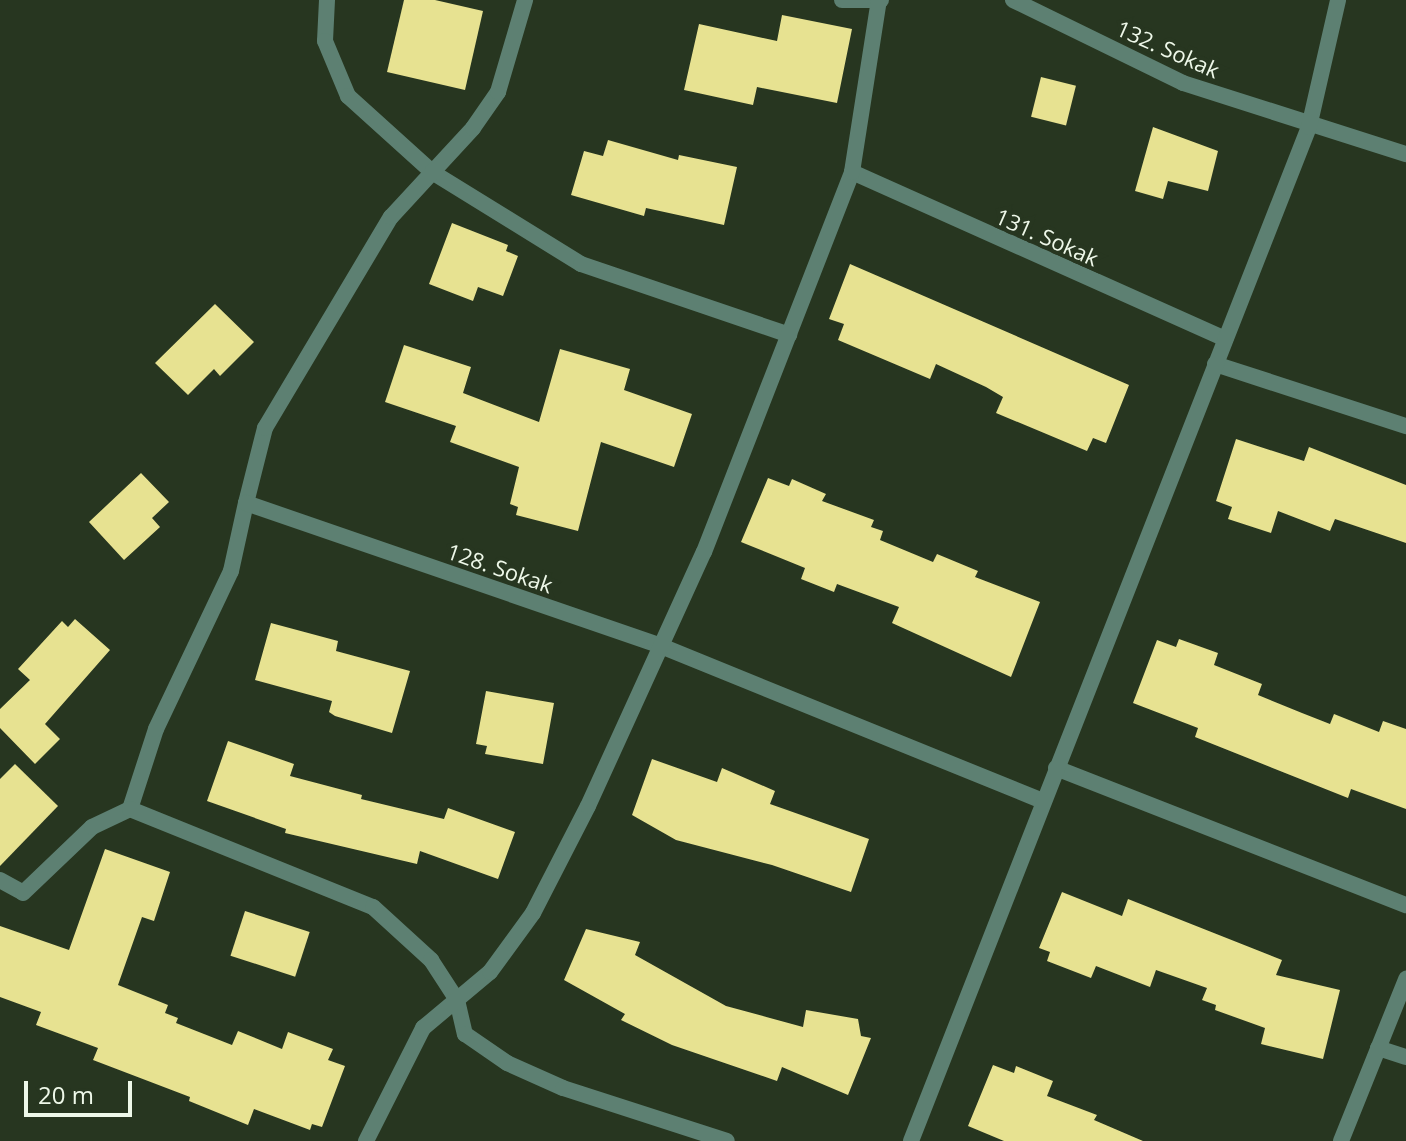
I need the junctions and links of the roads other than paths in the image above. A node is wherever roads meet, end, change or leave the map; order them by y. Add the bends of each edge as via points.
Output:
1 (327, 0) edge
2 (525, 0) edge
3 (842, 0) edge
4 (1013, 0) edge
5 (1338, 0) edge
6 (879, 1) edge
7 (1309, 127) junction
8 (1406, 154) edge
9 (432, 172) junction
10 (852, 172) junction
11 (789, 335) junction
12 (1225, 339) junction
13 (1215, 364) junction
14 (1406, 426) edge
15 (246, 503) junction
16 (661, 646) junction
17 (1056, 768) junction
18 (1043, 801) junction
19 (130, 809) junction
20 (0, 880) edge
21 (1406, 905) edge
22 (1406, 979) edge
23 (457, 1000) junction
24 (1378, 1048) junction
25 (1406, 1057) edge
26 (366, 1141) edge
27 (727, 1141) edge
28 (911, 1141) edge
29 (1341, 1141) edge

1 - 9 street via 325,41 343,88 359,110
2 - 9 street via 498,92
3 - 6 street
4 - 7 street, 132. Sokak via 1183,83
5 - 7 street
6 - 10 street
7 - 8 street, 132. Sokak
7 - 12 street
9 - 11 street via 581,264
9 - 15 street via 391,217 265,428
10 - 11 street
10 - 12 street, 131. Sokak
11 - 16 street
12 - 13 street
13 - 14 street
13 - 17 street
15 - 16 street, 128. Sokak
15 - 19 street via 231,571 156,729
16 - 18 street, 128. Sokak
16 - 23 street via 533,913 490,972
17 - 18 street
17 - 21 street
18 - 28 street
19 - 20 street via 92,827 23,893
19 - 23 street via 373,907 431,960
22 - 24 street
23 - 26 street via 423,1028
23 - 27 street via 465,1034 507,1063 563,1088
24 - 25 street
24 - 29 street

